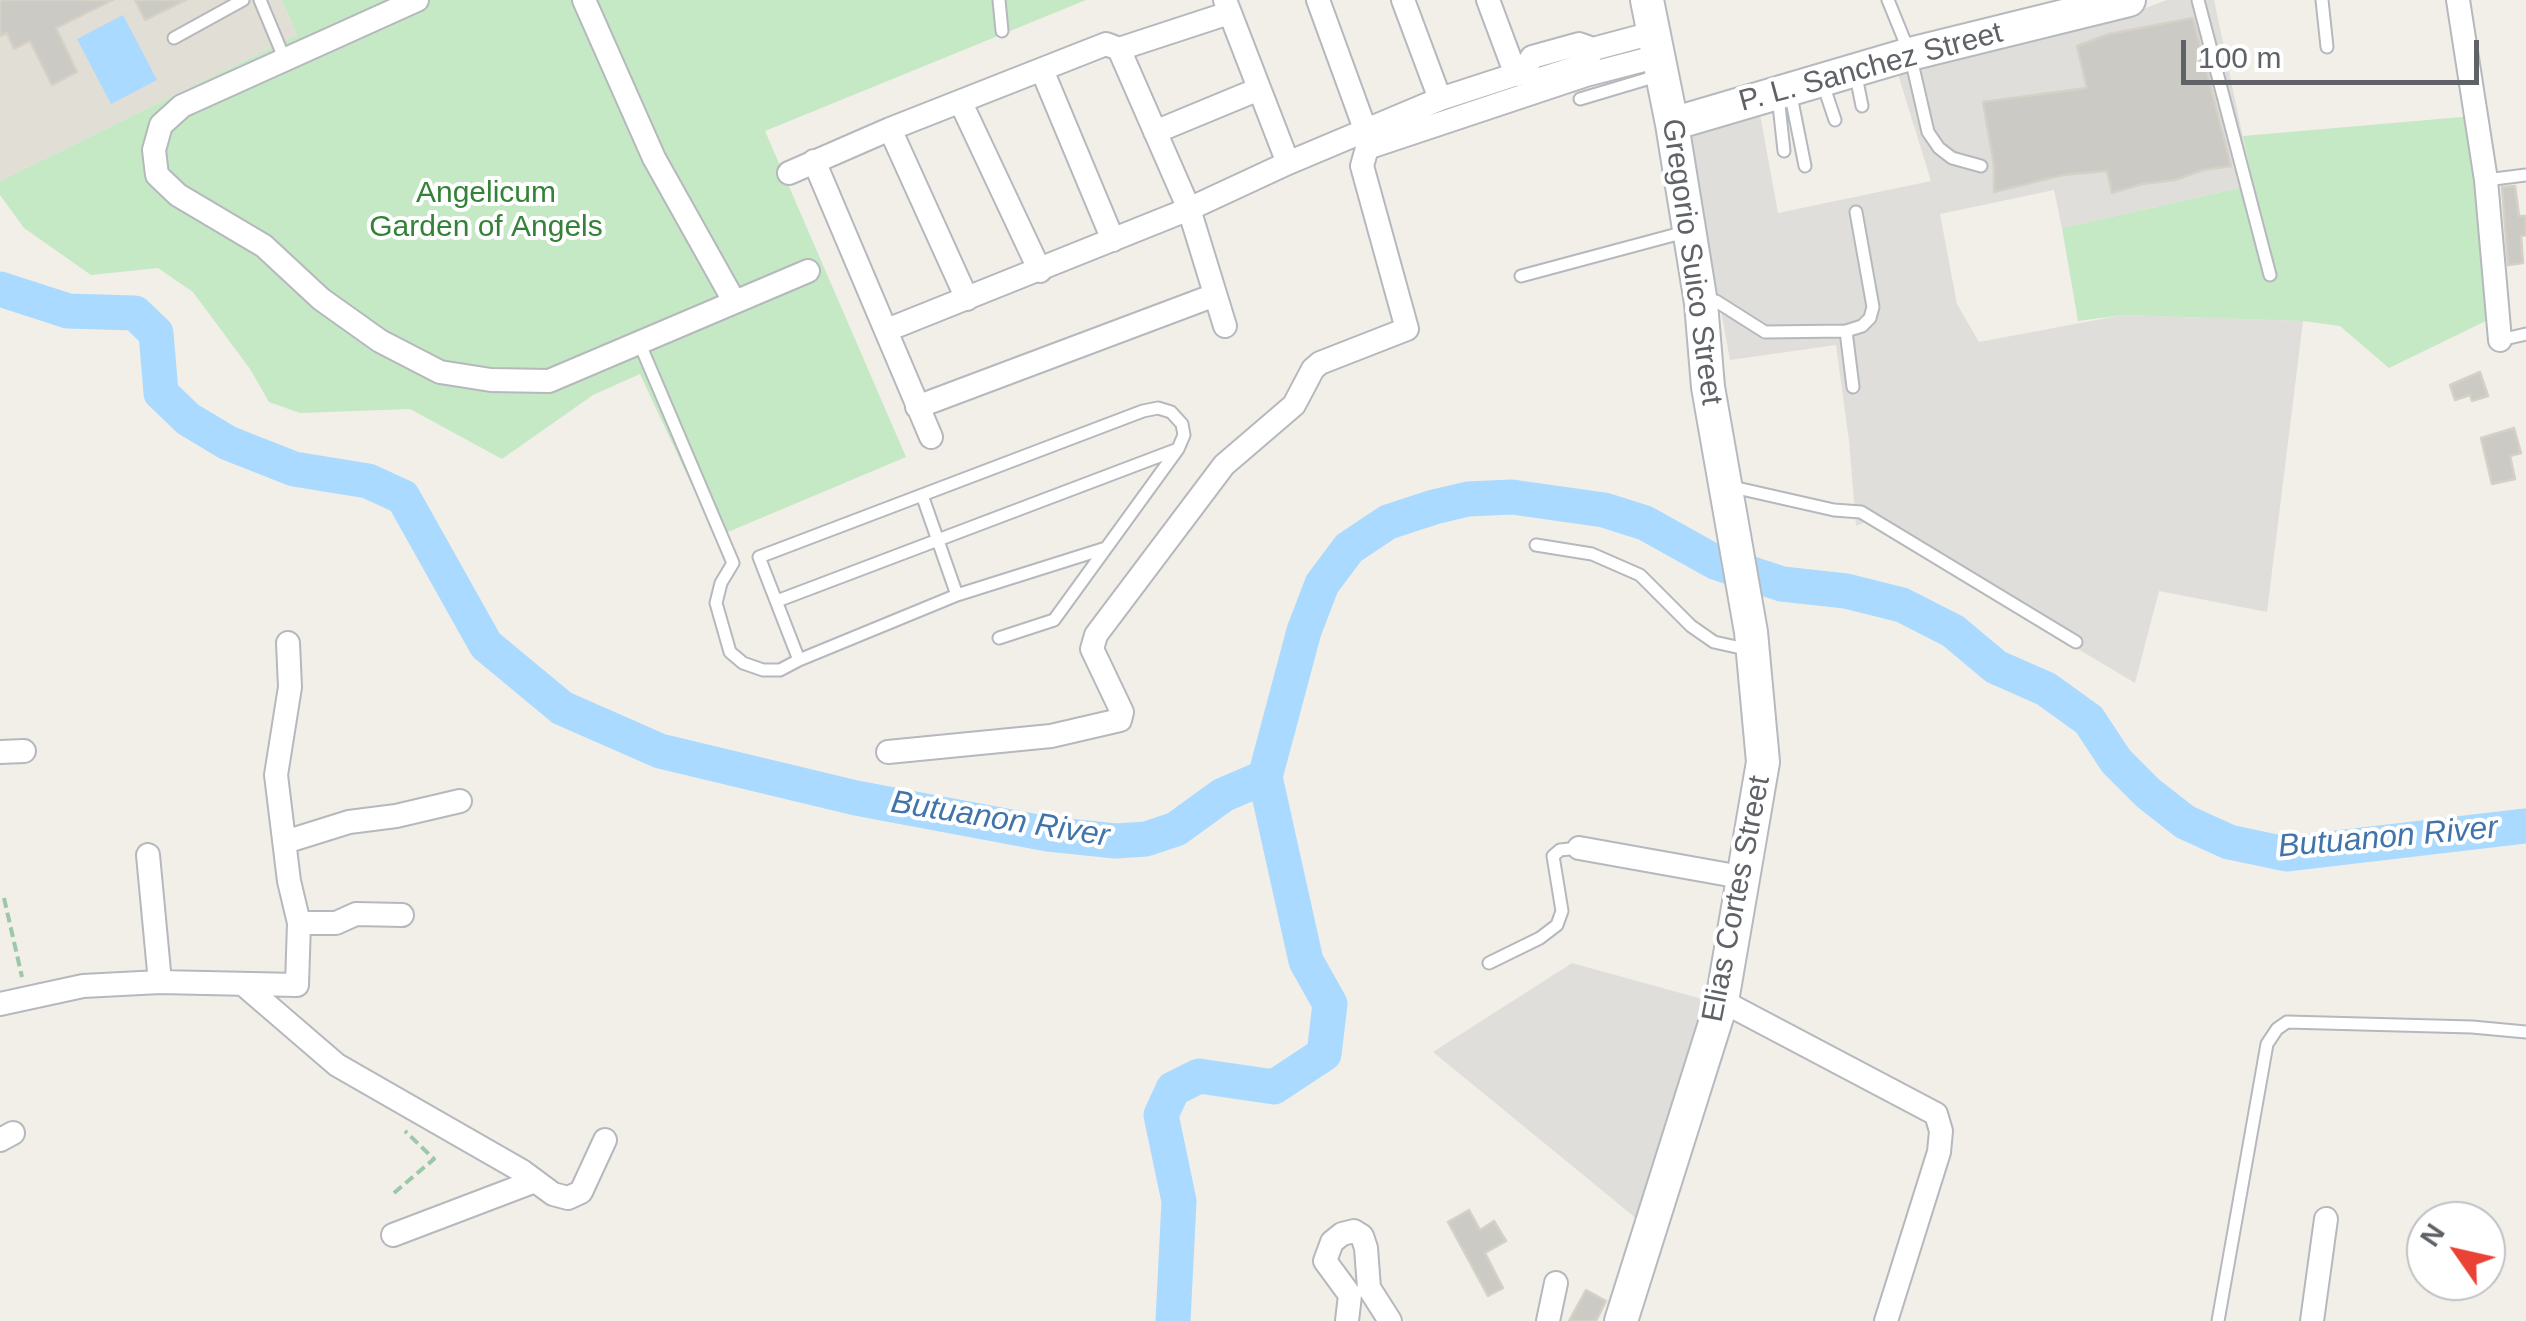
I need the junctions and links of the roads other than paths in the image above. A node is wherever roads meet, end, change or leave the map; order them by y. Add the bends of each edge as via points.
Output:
1 (243, 0) edge
2 (260, 0) edge
3 (417, 0) edge
4 (584, 0) edge
5 (999, 0) edge
6 (1318, 0) edge
7 (1403, 0) edge
8 (1488, 0) edge
9 (1888, 0) edge
10 (2198, 0) edge
11 (2322, 0) edge
12 (2458, 0) edge
13 (2124, 1) edge
14 (1227, 7) edge
15 (2061, 9) edge
16 (1656, 29) edge
17 (1002, 31) dead end
18 (174, 38) dead end
19 (2327, 46) dead end
20 (1118, 49) junction
21 (1910, 54) junction
22 (285, 60) junction
23 (1042, 70) junction
24 (1854, 70) junction
25 (1520, 74) junction
26 (1822, 80) junction
27 (1260, 90) junction
28 (1783, 91) junction
29 (1440, 99) junction
30 (1580, 99) dead end
31 (961, 102) junction
32 (1862, 106) dead end
33 (1835, 120) dead end
34 (1672, 124) junction
35 (890, 129) junction
36 (1366, 129) junction
37 (1155, 132) junction
38 (1784, 152) dead end
39 (814, 161) junction
40 (1288, 162) junction
41 (1805, 166) dead end
42 (1981, 166) dead end
43 (788, 173) dead end
44 (2526, 175) edge
45 (2486, 180) junction
46 (1189, 209) junction
47 (1856, 212) dead end
48 (1690, 231) junction
49 (1113, 240) junction
50 (808, 271) dead end
51 (1040, 271) junction
52 (2270, 274) dead end
53 (1521, 276) dead end
54 (1215, 295) junction
55 (968, 299) junction
56 (734, 301) junction
57 (1701, 303) junction
58 (1225, 326) dead end
59 (887, 330) junction
60 (1846, 331) junction
61 (2526, 334) edge
62 (2500, 340) joint
63 (639, 342) junction
64 (1853, 387) dead end
65 (917, 407) junction
66 (931, 436) dead end
67 (1178, 449) junction
68 (1724, 485) junction
69 (922, 495) junction
70 (1731, 526) joint
71 (937, 540) junction
72 (1536, 544) dead end
73 (1106, 548) junction
74 (759, 557) junction
75 (733, 564) junction
76 (957, 595) junction
77 (777, 601) junction
78 (999, 638) dead end
79 (1752, 641) junction
80 (2076, 642) dead end
81 (288, 644) dead end
82 (799, 660) junction
83 (0, 752) edge
84 (24, 752) dead end
85 (888, 752) dead end
86 (460, 801) dead end
87 (285, 842) junction
88 (1579, 848) joint
89 (148, 855) dead end
90 (1741, 877) junction
91 (402, 915) dead end
92 (298, 923) junction
93 (1489, 963) dead end
94 (160, 982) junction
95 (244, 984) junction
96 (1722, 1001) junction
97 (0, 1004) edge
98 (2526, 1032) edge
99 (605, 1140) dead end
100 (536, 1181) junction
101 (2326, 1220) dead end
102 (393, 1235) dead end
103 (1556, 1283) dead end
104 (1348, 1321) edge
105 (1390, 1321) edge
106 (1548, 1321) edge
107 (1621, 1321) edge
108 (1886, 1321) edge
109 (2218, 1321) edge
110 (2312, 1321) edge

1 - 18 lane
2 - 22 lane
3 - 22 street
4 - 56 street via 654,158
5 - 17 lane
6 - 36 street
7 - 29 street
8 - 25 street
9 - 21 lane
10 - 52 lane
11 - 19 lane
12 - 45 street
13 - 15 street, P. L. Sanchez Street
14 - 20 street
14 - 27 street
15 - 21 street, P. L. Sanchez Street
16 - 25 street via 1593,48 1584,65 1534,81
16 - 30 lane
16 - 34 street, Gregorio Suico Street
16 - 85 street via 1586,75 1368,148 1362,166 1408,329 1320,363 1294,406 1224,465 1096,635 1092,649 1120,720 1050,736
20 - 23 street via 1106,44
20 - 37 street
21 - 24 street, P. L. Sanchez Street
21 - 42 lane via 1934,142 1952,158
22 - 63 street via 182,106 162,125 154,150 158,175 178,196 264,246 380,342 440,372 549,381
23 - 31 street
23 - 49 street
24 - 26 street, P. L. Sanchez Street
24 - 32 lane
25 - 29 street
26 - 28 street, P. L. Sanchez Street
26 - 33 lane
27 - 37 street
27 - 40 street
28 - 34 street, P. L. Sanchez Street
28 - 38 lane
28 - 41 lane
29 - 36 street
31 - 35 street
31 - 51 street
34 - 48 street, Gregorio Suico Street
35 - 39 street
35 - 55 street
36 - 40 street
37 - 46 street
39 - 43 street
39 - 59 street
40 - 46 street
44 - 45 lane
45 - 62 street
46 - 49 street
46 - 54 street
47 - 60 lane via 1873,307 1862,326
48 - 53 lane
48 - 57 street, Gregorio Suico Street
49 - 51 street
50 - 56 street
51 - 55 street
54 - 58 street
54 - 65 street
55 - 59 street
56 - 63 street
57 - 60 lane via 1716,301 1765,332
57 - 68 street, Gregorio Suico Street
59 - 65 street
60 - 64 lane
61 - 62 lane
63 - 75 lane
65 - 66 street
67 - 69 lane via 1182,424 1158,408
67 - 71 lane
67 - 73 lane
68 - 70 street, Gregorio Suico Street
68 - 80 lane via 1861,512
69 - 71 lane
69 - 74 lane
70 - 79 street, Elias Cortes Street
71 - 76 lane
71 - 77 lane
72 - 79 lane via 1592,554 1640,575 1714,642
73 - 76 lane
73 - 78 lane via 1054,620
74 - 75 lane
74 - 77 lane
75 - 82 lane via 716,603 730,652 763,670
76 - 82 lane
77 - 82 lane
79 - 90 street, Elias Cortes Street via 1763,762
81 - 87 street via 290,687 276,774
83 - 84 street
86 - 87 street
87 - 92 street
88 - 90 street
88 - 93 lane via 1553,856 1562,912 1557,925
89 - 94 street
90 - 96 street, Elias Cortes Street
91 - 92 street
92 - 95 street via 298,984
94 - 95 street
94 - 97 street via 83,986
95 - 100 street via 337,1065
96 - 107 street, Elias Cortes Street
96 - 108 street via 1936,1114 1939,1152
98 - 109 lane via 2287,1022 2277,1029 2268,1044
99 - 100 street via 581,1192 568,1198
100 - 102 street
101 - 110 street
103 - 106 street
104 - 105 street via 1359,1292

